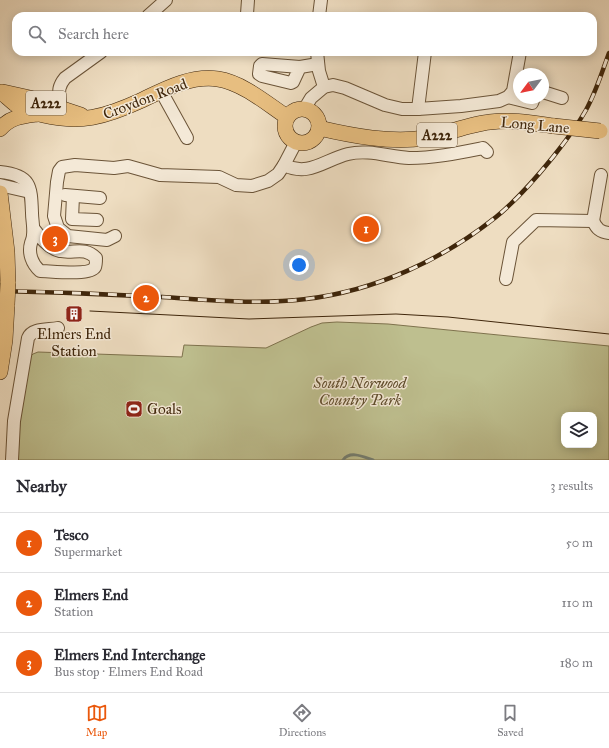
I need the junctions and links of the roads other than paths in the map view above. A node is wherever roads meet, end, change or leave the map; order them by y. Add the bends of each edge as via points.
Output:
1 (166, 0) edge
2 (248, 0) edge
3 (321, 0) edge
4 (152, 12) edge
5 (247, 12) edge
6 (320, 12) edge
7 (95, 56) edge
8 (425, 56) edge
9 (519, 56) edge
10 (317, 58) edge
11 (300, 67) dead end
12 (324, 87) junction
13 (161, 91) junction
14 (0, 93) edge
15 (549, 94) edge
16 (508, 97) junction
17 (513, 98) edge
18 (562, 98) dead end
19 (60, 108) junction
20 (305, 108) junction
21 (418, 109) junction
22 (37, 114) junction
23 (287, 117) junction
24 (90, 118) junction
25 (319, 128) junction
26 (0, 129) edge
27 (604, 132) edge
28 (187, 138) dead end
29 (296, 142) junction
30 (487, 152) dead end
31 (284, 166) junction
32 (0, 172) edge
33 (601, 175) dead end
34 (0, 185) edge
35 (30, 192) junction
36 (0, 193) edge
37 (56, 195) junction
38 (73, 196) junction
39 (100, 198) dead end
40 (97, 220) dead end
41 (593, 221) junction
42 (34, 229) junction
43 (609, 233) edge
44 (115, 236) dead end
45 (506, 279) dead end
46 (58, 328) dead end
47 (0, 372) edge
48 (12, 460) edge

1 - 4 street
2 - 5 street
3 - 6 street
7 - 19 street via 62,82 58,93
8 - 21 street
9 - 16 street via 513,91
10 - 11 street
10 - 12 street
12 - 20 street via 311,98
12 - 21 street via 333,85 385,105
13 - 23 main road, Croydon Road / A222 via 188,81 217,79 249,92
13 - 24 main road, Croydon Road / A222 via 114,113
13 - 28 street
14 - 19 main road, Croydon Road / A222 via 30,98
14 - 22 main road, Croydon Road / A222 via 15,104
15 - 18 street
16 - 17 street
16 - 21 street via 499,101
19 - 24 main road, Croydon Road / A222
20 - 23 main road via 294,110
20 - 25 main road via 317,116
22 - 24 main road, Croydon Road / A222 via 71,120
22 - 26 main road via 11,119
23 - 29 main road via 284,126 286,132
25 - 27 main road, Long Lane / A222, bridge via 349,135 395,139 424,138 490,122 519,122
25 - 29 main road via 312,140
29 - 31 street
30 - 31 street via 482,148 442,156 409,158 369,152 349,154 306,170 294,170
31 - 37 street via 268,181 252,186 236,185 219,177 160,175 128,166 66,166 59,171
32 - 35 street via 21,177 27,182
33 - 41 street
34 - 35 street
35 - 42 street
36 - 47 main road, bridge via 8,283
37 - 38 street
37 - 44 street via 54,216 62,232 68,236 107,240
38 - 39 street
38 - 40 street via 72,219
41 - 43 street via 596,228
41 - 45 street via 536,220 513,242
42 - 42 street via 52,248 59,251 84,250 101,258 91,270 40,271 31,260 30,245
46 - 48 street via 34,332 28,338 14,421

